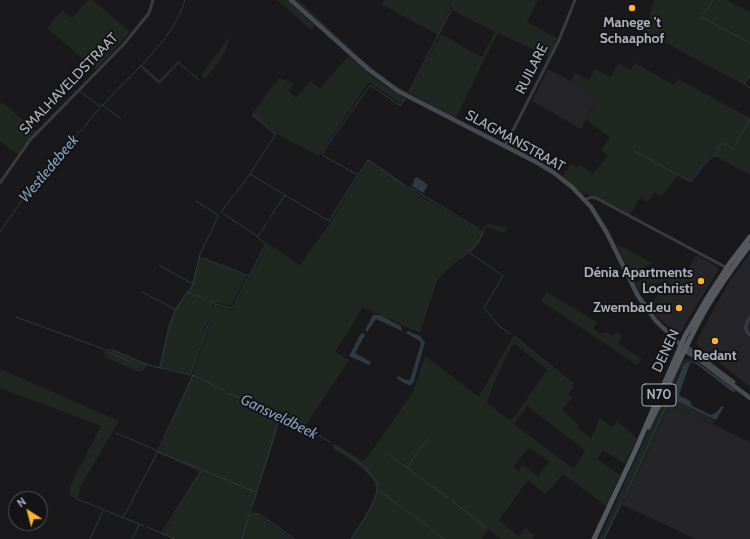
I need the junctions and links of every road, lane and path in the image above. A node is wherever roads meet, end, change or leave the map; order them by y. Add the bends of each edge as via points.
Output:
1 (153, 0) edge
2 (291, 0) edge
3 (575, 0) edge
4 (504, 146) junction
5 (0, 184) edge
6 (585, 200) junction
7 (750, 238) edge
8 (750, 245) edge
9 (727, 268) junction
10 (750, 317) edge
11 (750, 335) edge
12 (684, 347) junction
13 (750, 394) edge
14 (750, 398) edge
15 (594, 539) edge

1 - 5 street, SMALHAVELDSTRAAT via 149,13 124,44 30,140
2 - 4 main road, SLAGMANSTRAAT via 382,81
3 - 4 street, RUILARE via 559,40
4 - 6 main road, SLAGMANSTRAAT via 553,172
6 - 9 street via 596,198
6 - 12 main road, SLAGMANSTRAAT via 607,233 643,304 659,324
7 - 9 main road, N70
8 - 12 main road, N70 via 732,268
9 - 12 main road, DENEN / N70 via 698,313
10 - 11 street via 745,324
12 - 13 main road
12 - 14 main road
12 - 15 main road, DENEN / N70

